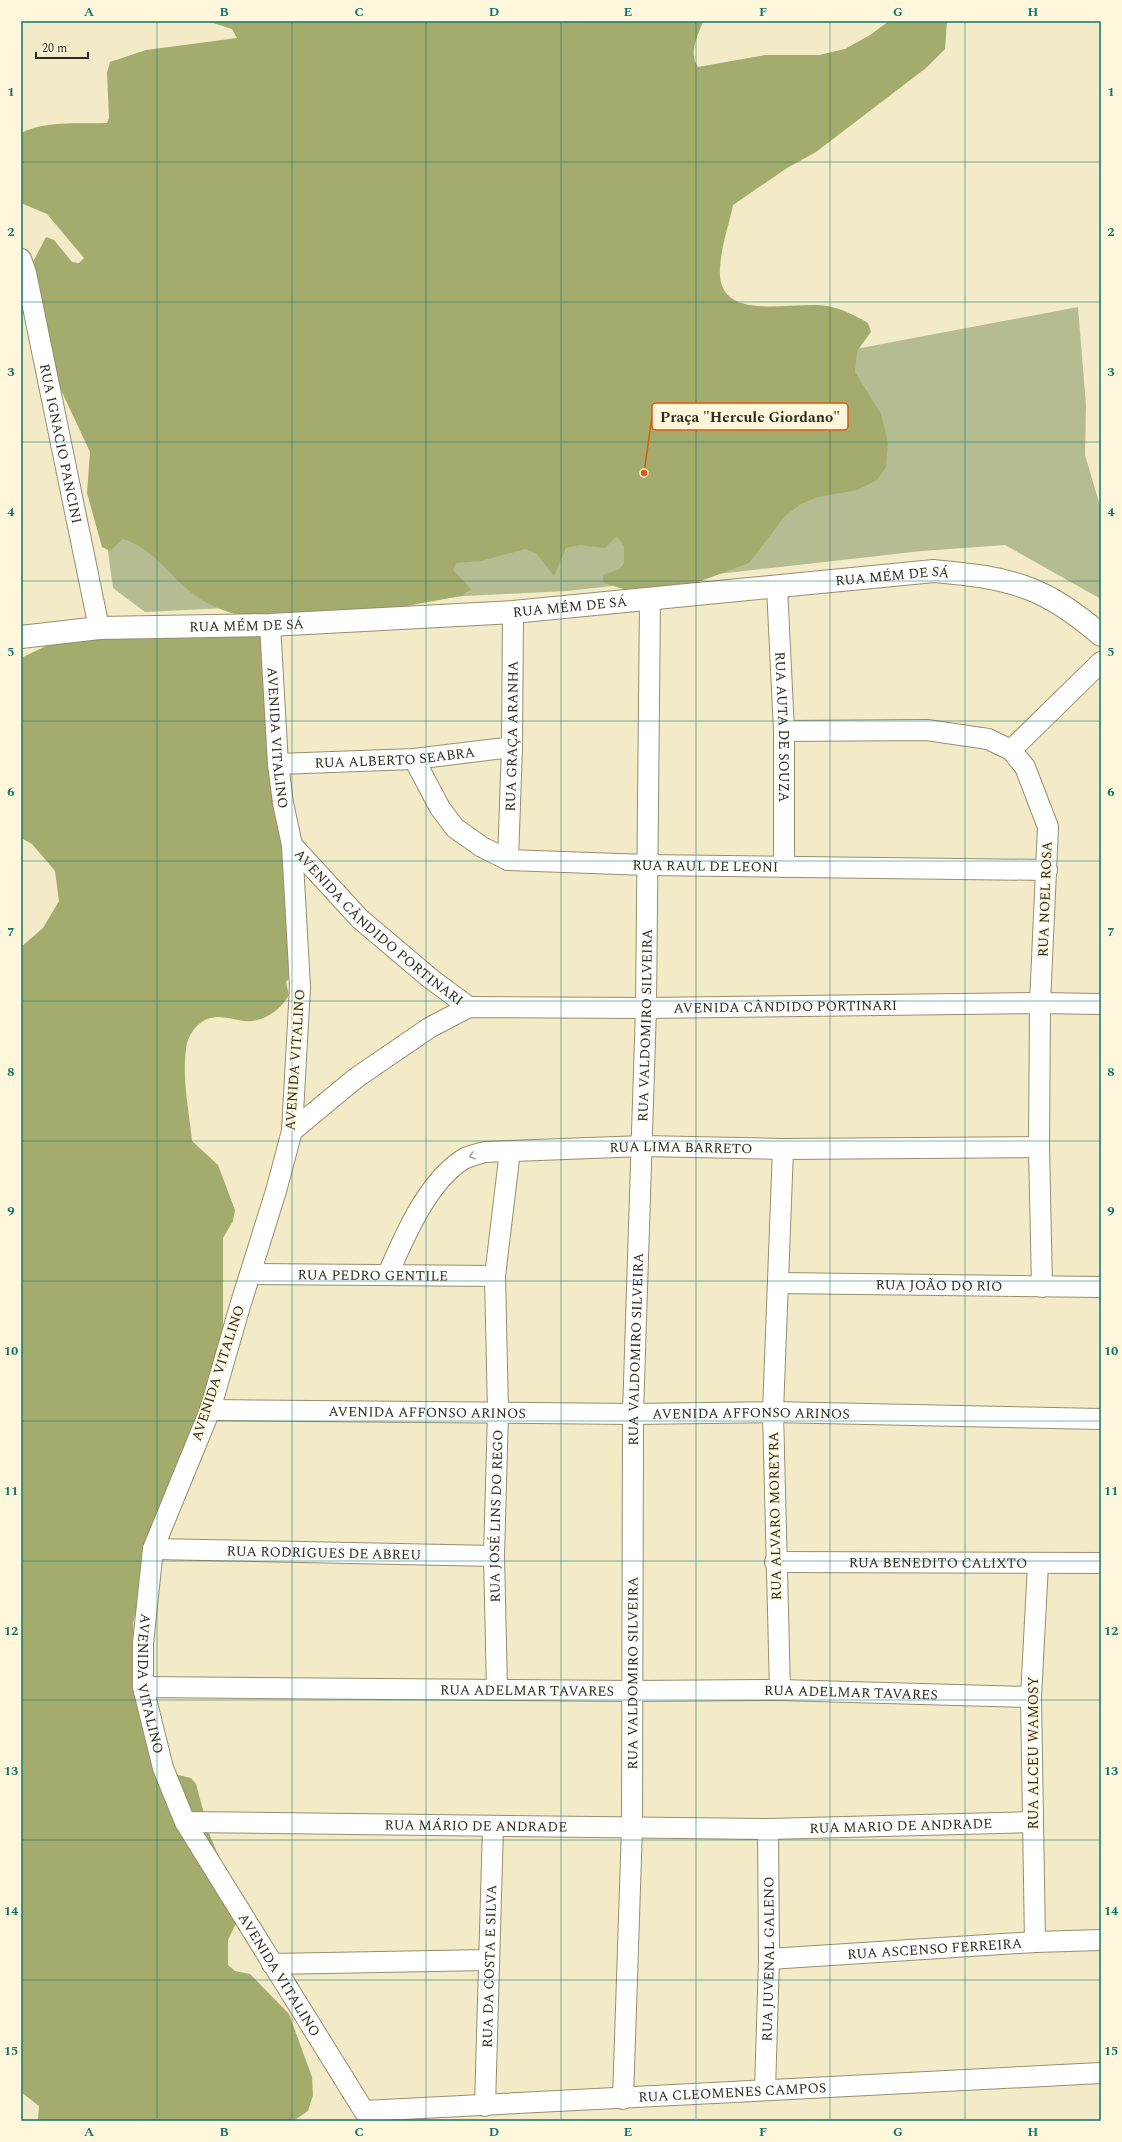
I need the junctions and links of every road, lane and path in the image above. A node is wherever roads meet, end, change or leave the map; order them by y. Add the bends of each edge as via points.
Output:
1 (21, 259) edge
2 (777, 587) junction
3 (650, 600) junction
4 (513, 612) junction
5 (270, 626) junction
6 (99, 628) junction
7 (1101, 635) edge
8 (21, 637) edge
9 (1101, 662) edge
10 (784, 731) junction
11 (512, 747) junction
12 (1011, 750) junction
13 (414, 759) junction
14 (278, 764) junction
15 (292, 845) junction
16 (508, 860) junction
17 (647, 865) junction
18 (784, 867) junction
19 (1047, 870) junction
20 (1040, 1003) junction
21 (1101, 1004) edge
22 (469, 1007) junction
23 (646, 1008) junction
24 (292, 1131) junction
25 (643, 1146) junction
26 (1039, 1147) junction
27 (783, 1149) junction
28 (510, 1151) junction
29 (251, 1274) junction
30 (388, 1274) junction
31 (495, 1276) junction
32 (778, 1283) junction
33 (1042, 1287) junction
34 (1101, 1287) edge
35 (210, 1410) junction
36 (498, 1412) junction
37 (773, 1412) junction
38 (633, 1414) junction
39 (1101, 1419) edge
40 (153, 1549) junction
41 (494, 1556) junction
42 (775, 1562) junction
43 (1101, 1563) edge
44 (1038, 1564) junction
45 (142, 1687) junction
46 (497, 1690) junction
47 (780, 1690) junction
48 (633, 1691) junction
49 (1032, 1697) junction
50 (185, 1822) junction
51 (1033, 1822) junction
52 (493, 1826) junction
53 (632, 1827) junction
54 (768, 1829) junction
55 (1101, 1940) edge
56 (1035, 1942) junction
57 (769, 1959) junction
58 (488, 1960) junction
59 (272, 1964) junction
60 (1101, 2073) edge
61 (765, 2090) junction
62 (623, 2099) junction
63 (486, 2106) junction
64 (364, 2111) joint

1 - 6 street, RUA IGNACIO PANCINI via 26,272
2 - 3 street, RUA MÉM DE SÁ
2 - 7 street, RUA MÉM DE SÁ via 934,571 981,576 1030,589 1078,615
2 - 10 street, RUA AUTA DE SOUZA
3 - 4 street, RUA MÉM DE SÁ
3 - 17 street, RUA VALDOMIRO SILVEIRA
4 - 5 street, RUA MÉM DE SÁ
4 - 11 street, RUA GRAÇA ARANHA
5 - 6 street, RUA MÉM DE SÁ
5 - 14 street, AVENIDA VITALINO
6 - 8 street, RUA MÉM DE SÁ
9 - 12 street
10 - 12 street, RUA NOEL ROSA via 927,730 988,739
10 - 18 street, RUA AUTA DE SOUZA
11 - 13 street, RUA ALBERTO SEABRA
11 - 16 street, RUA GRAÇA ARANHA
12 - 19 street, RUA NOEL ROSA via 1025,767 1048,827
13 - 14 street, RUA ALBERTO SEABRA
13 - 16 street, RUA RAUL DE LEONI via 440,808 455,828
14 - 15 street, AVENIDA VITALINO
15 - 22 street, AVENIDA CÂNDIDO PORTINARI via 360,918 431,979
15 - 24 street, AVENIDA VITALINO via 300,988
16 - 17 street, RUA RAUL DE LEONI
17 - 18 street, RUA RAUL DE LEONI
17 - 23 street, RUA VALDOMIRO SILVEIRA
18 - 19 street, RUA RAUL DE LEONI
19 - 20 street, RUA NOEL ROSA
20 - 21 street, AVENIDA CÂNDIDO PORTINARI
20 - 23 street, AVENIDA CÂNDIDO PORTINARI
20 - 26 street, RUA NOEL ROSA
22 - 23 street, AVENIDA CÂNDIDO PORTINARI
22 - 24 street, AVENIDA CÂNDIDO PORTINARI via 429,1028 356,1078
23 - 25 street, RUA VALDOMIRO SILVEIRA
24 - 29 street, AVENIDA VITALINO
25 - 27 street, RUA LIMA BARRETO
25 - 28 street, RUA LIMA BARRETO
25 - 38 street, RUA VALDOMIRO SILVEIRA
26 - 27 street, RUA LIMA BARRETO
26 - 33 street, RUA NOEL ROSA
27 - 32 street, RUA ALVARO MOREYRA
28 -> 30 street, RUA LIMA BARRETO via 485,1152 463,1159 444,1175 412,1219
28 - 31 street, RUA JOSÉ LINS DO REGO
29 - 30 street, RUA PEDRO GENTILE
29 - 35 street, AVENIDA VITALINO
30 - 31 street, RUA PEDRO GENTILE
31 - 36 street, RUA JOSÉ LINS DO REGO
32 - 33 street, RUA JOÃO DO RIO
32 - 37 street, RUA ALVARO MOREYRA
33 - 34 street, RUA JOÃO DO RIO
35 - 36 street, AVENIDA AFFONSO ARINOS
35 - 40 street, AVENIDA VITALINO
36 - 38 street, AVENIDA AFFONSO ARINOS
36 - 41 street, RUA JOSÉ LINS DO REGO
37 - 38 street, AVENIDA AFFONSO ARINOS
37 - 39 street, AVENIDA AFFONSO ARINOS
37 - 42 street, RUA ALVARO MOREYRA
38 - 48 street, RUA VALDOMIRO SILVEIRA
40 - 41 street, RUA RODRIGUES DE ABREU
40 - 45 street, AVENIDA VITALINO via 143,1643
41 - 46 street, RUA JOSÉ LINS DO REGO
42 - 44 street, RUA BENEDITO CALIXTO
42 - 47 street, RUA ALVARO MOREYRA
43 - 44 street, RUA BENEDITO CALIXTO
44 - 49 street, RUA ALCEU WAMOSY
45 - 46 street, RUA ADELMAR TAVARES
45 - 50 street, AVENIDA VITALINO via 163,1768
46 - 48 street, RUA ADELMAR TAVARES
47 - 48 street, RUA ADELMAR TAVARES
47 - 49 street, RUA ADELMAR TAVARES
48 - 53 street, RUA VALDOMIRO SILVEIRA
49 - 51 street, RUA ALCEU WAMOSY
50 - 52 street, RUA MÁRIO DE ANDRADE
50 - 59 street, AVENIDA VITALINO
51 - 54 street, RUA MARIO DE ANDRADE
51 - 56 street, RUA ALCEU WAMOSY
52 - 53 street, RUA MÁRIO DE ANDRADE
52 - 58 street, RUA DA COSTA E SILVA
53 - 54 street, RUA MÁRIO DE ANDRADE
53 - 62 street, RUA VALDOMIRO SILVEIRA
54 - 57 street, RUA JUVENAL GALENO
55 - 56 street, RUA ASCENSO FERREIRA
56 - 57 street, RUA ASCENSO FERREIRA
57 - 61 street, RUA JUVENAL GALENO
58 - 59 street
58 - 63 street, RUA DA COSTA E SILVA
59 - 64 street, AVENIDA VITALINO
60 - 61 street, RUA CLEOMENES CAMPOS
61 - 62 street, RUA CLEOMENES CAMPOS
62 - 63 street, RUA CLEOMENES CAMPOS
63 - 64 street, RUA CLEOMENES CAMPOS

